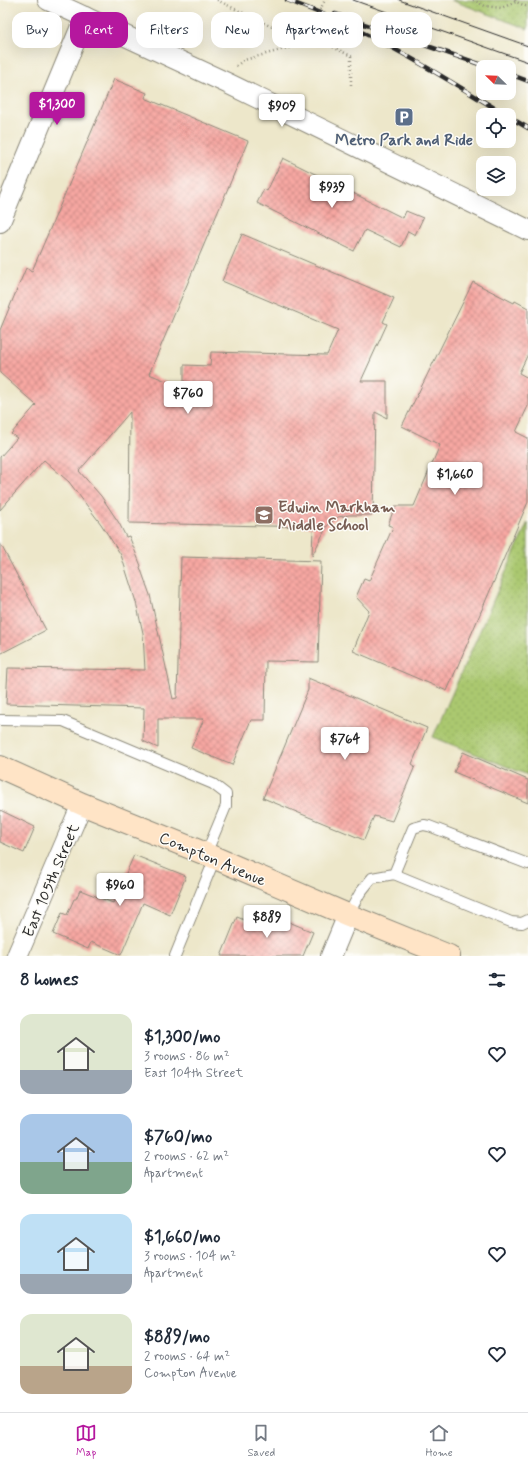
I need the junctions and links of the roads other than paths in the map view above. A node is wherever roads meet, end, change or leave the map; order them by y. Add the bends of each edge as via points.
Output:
1 (48, 0) edge
2 (74, 12) edge
3 (128, 37) edge
4 (72, 48) edge
5 (0, 222) edge
6 (528, 230) edge
7 (0, 720) edge
8 (0, 767) edge
9 (82, 804) junction
10 (211, 856) junction
11 (528, 864) edge
12 (394, 874) junction
13 (348, 915) junction
14 (528, 920) edge
15 (17, 956) edge
16 (175, 956) edge
17 (331, 956) edge
18 (449, 956) edge

1 - 2 street
3 - 6 street
4 - 5 street
7 - 10 lane via 63,721 213,784 226,794 226,806
8 - 9 main road, Compton Avenue
9 - 10 main road, Compton Avenue
9 - 15 street, East 105th Street
10 - 13 main road, Compton Avenue
10 - 16 lane
11 - 12 lane via 424,825 413,828
12 - 13 lane via 372,878
12 - 14 lane via 511,922 522,923
13 - 17 street
13 - 18 main road, Compton Avenue

